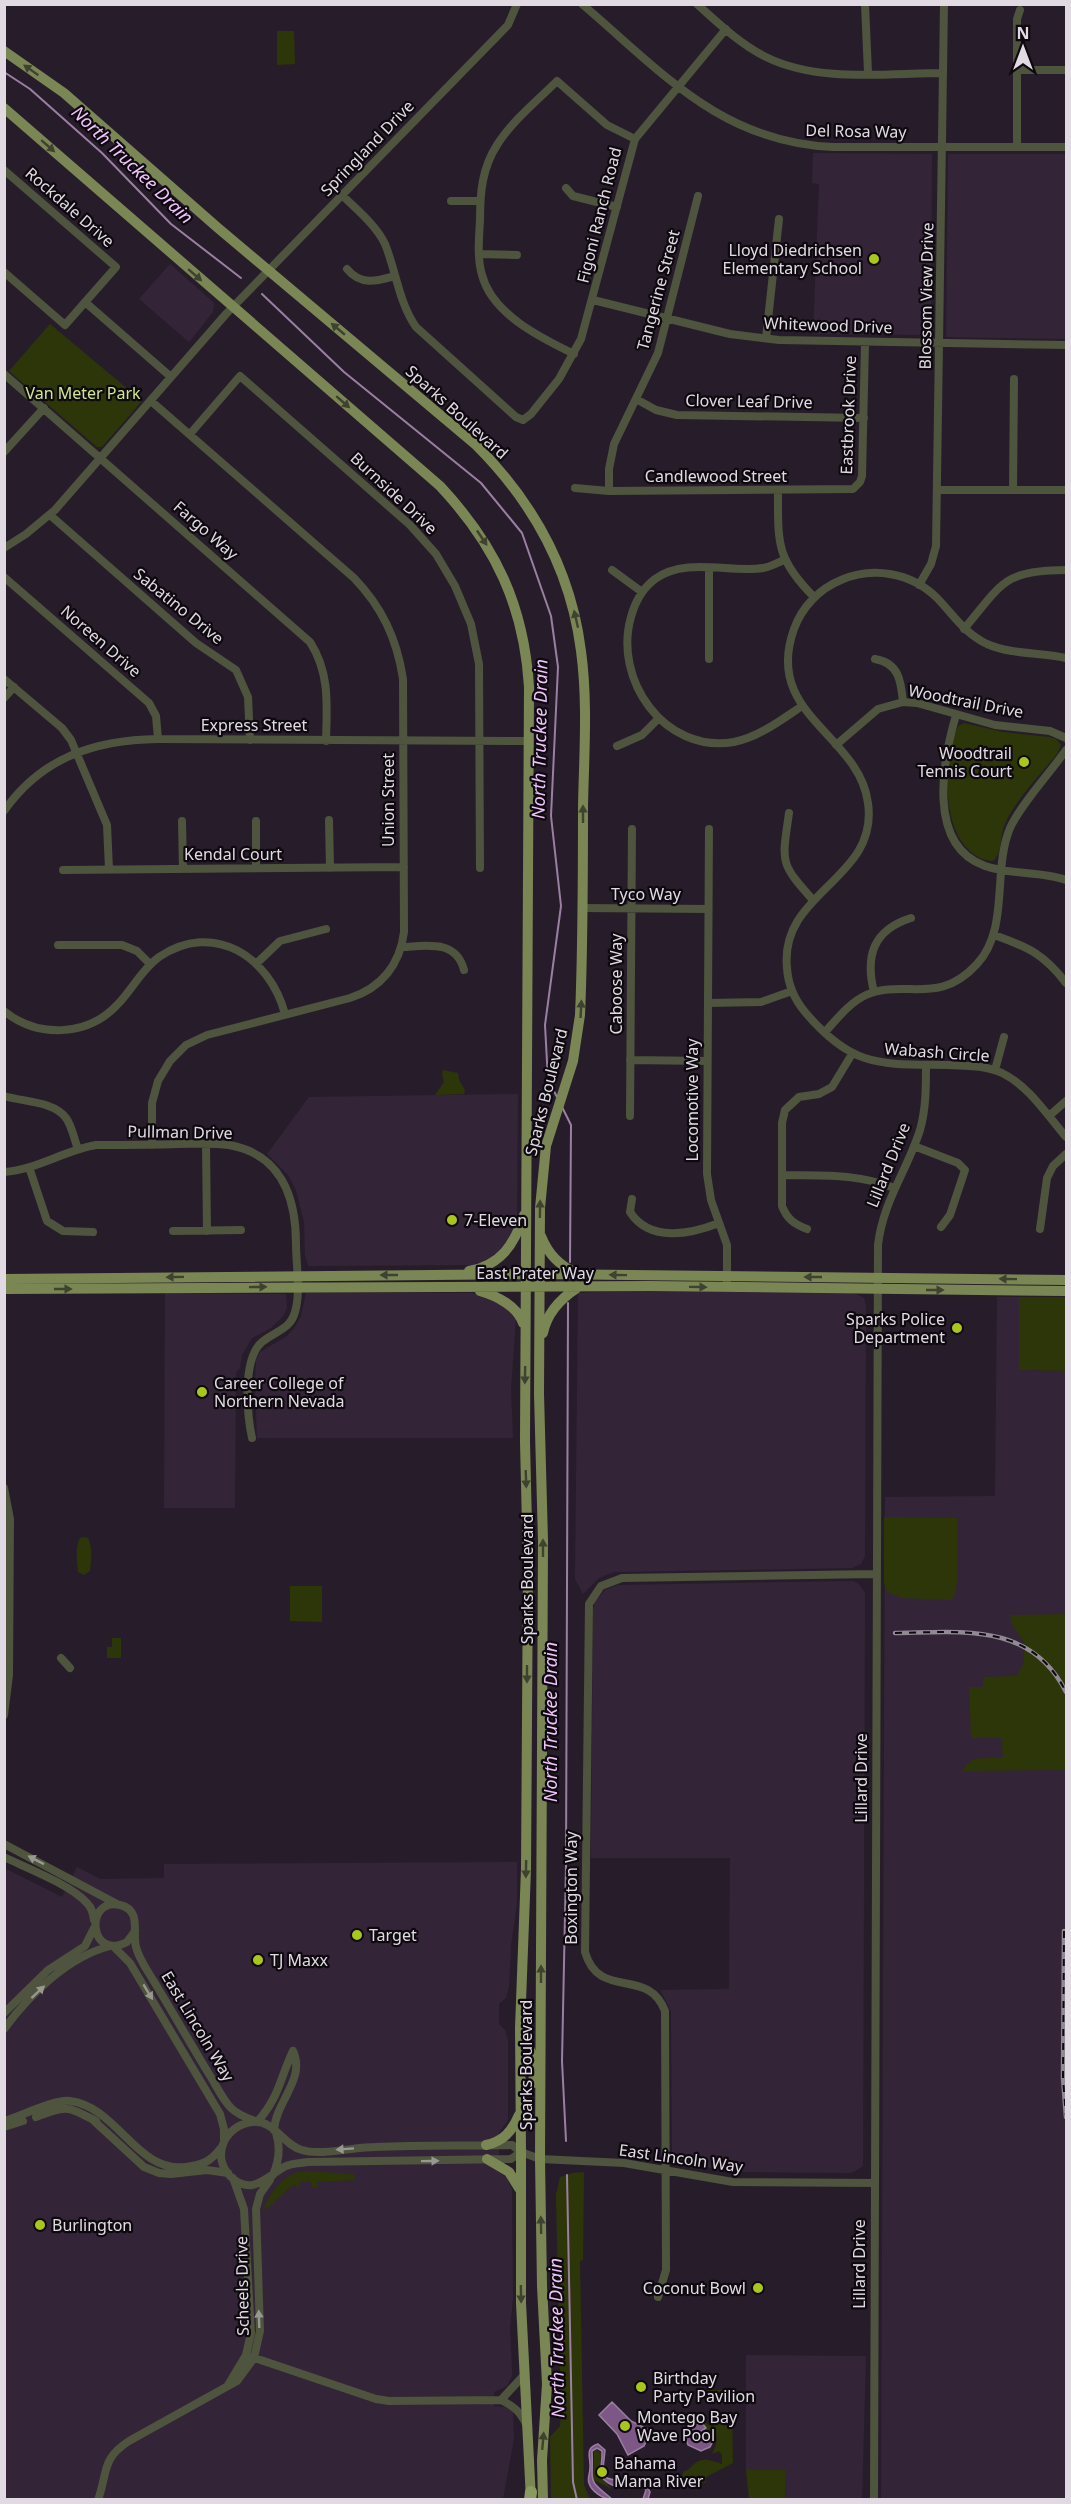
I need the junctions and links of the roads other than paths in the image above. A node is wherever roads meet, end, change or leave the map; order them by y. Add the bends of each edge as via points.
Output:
1 (517, 4) edge
2 (582, 4) edge
3 (697, 4) edge
4 (865, 4) edge
5 (944, 4) edge
6 (1020, 10) dead end
7 (726, 29) junction
8 (4, 51) edge
9 (1017, 70) junction
10 (1066, 70) edge
11 (868, 73) junction
12 (943, 73) junction
13 (678, 85) junction
14 (4, 108) edge
15 (635, 139) junction
16 (943, 147) junction
17 (1017, 147) junction
18 (1066, 147) edge
19 (4, 170) edge
20 (566, 188) dead end
21 (342, 195) junction
22 (698, 196) dead end
23 (451, 201) dead end
24 (480, 201) junction
25 (616, 207) junction
26 (779, 219) dead end
27 (479, 254) junction
28 (517, 255) dead end
29 (347, 269) dead end
30 (268, 270) junction
31 (4, 272) edge
32 (395, 276) junction
33 (593, 300) junction
34 (85, 302) junction
35 (233, 307) junction
36 (667, 318) junction
37 (766, 338) junction
38 (865, 343) junction
39 (940, 344) junction
40 (1066, 345) edge
41 (574, 354) junction
42 (4, 374) edge
43 (171, 377) junction
44 (1014, 380) dead end
45 (636, 399) junction
46 (151, 401) junction
47 (44, 408) junction
48 (864, 418) junction
49 (190, 434) junction
50 (4, 452) edge
51 (100, 458) junction
52 (857, 487) joint
53 (575, 488) dead end
54 (937, 490) junction
55 (1013, 490) junction
56 (1066, 490) edge
57 (609, 491) junction
58 (778, 491) junction
59 (50, 515) junction
60 (4, 548) edge
61 (784, 560) junction
62 (709, 568) junction
63 (612, 570) dead end
64 (1066, 570) edge
65 (4, 577) edge
66 (920, 585) junction
67 (642, 592) junction
68 (814, 597) junction
69 (964, 630) junction
70 (1066, 658) edge
71 (708, 659) dead end
72 (875, 659) dead end
73 (4, 679) edge
74 (14, 687) junction
75 (4, 698) edge
76 (903, 702) junction
77 (802, 706) junction
78 (956, 715) junction
79 (659, 718) junction
80 (1066, 738) edge
81 (158, 739) junction
82 (250, 740) junction
83 (326, 741) junction
84 (403, 741) junction
85 (528, 741) junction
86 (481, 742) junction
87 (836, 745) junction
88 (617, 746) dead end
89 (1066, 750) edge
90 (76, 752) junction
91 (4, 811) edge
92 (789, 813) dead end
93 (330, 820) dead end
94 (182, 821) dead end
95 (256, 821) dead end
96 (632, 829) dead end
97 (709, 829) dead end
98 (404, 867) junction
99 (256, 868) junction
100 (330, 868) junction
101 (480, 868) dead end
102 (109, 869) junction
103 (183, 869) junction
104 (63, 870) dead end
105 (1002, 870) junction
106 (1066, 880) edge
107 (813, 900) junction
108 (583, 908) junction
109 (632, 909) junction
110 (708, 909) junction
111 (911, 918) dead end
112 (326, 929) dead end
113 (994, 935) junction
114 (58, 945) dead end
115 (402, 947) junction
116 (257, 963) junction
117 (150, 964) junction
118 (464, 970) dead end
119 (1066, 983) edge
120 (792, 991) junction
121 (874, 992) junction
122 (708, 1003) junction
123 (4, 1011) edge
124 (285, 1014) junction
125 (825, 1032) junction
126 (1004, 1038) dead end
127 (852, 1054) junction
128 (630, 1060) junction
129 (707, 1061) junction
130 (926, 1065) junction
131 (995, 1070) junction
132 (4, 1096) edge
133 (1066, 1101) edge
134 (630, 1116) dead end
135 (1049, 1116) junction
136 (1066, 1137) edge
137 (206, 1144) junction
138 (152, 1145) junction
139 (914, 1146) junction
140 (78, 1149) junction
141 (1066, 1154) edge
142 (29, 1167) junction
143 (4, 1172) edge
144 (782, 1175) junction
145 (894, 1188) junction
146 (632, 1199) dead end
147 (526, 1207) junction
148 (719, 1223) junction
149 (941, 1227) dead end
150 (807, 1229) dead end
151 (1040, 1229) dead end
152 (241, 1230) dead end
153 (173, 1231) dead end
154 (207, 1231) junction
155 (93, 1232) dead end
156 (540, 1233) junction
157 (526, 1274) junction
158 (540, 1274) junction
159 (448, 1275) junction
160 (583, 1275) junction
161 (877, 1278) junction
162 (4, 1279) edge
163 (1066, 1280) edge
164 (297, 1282) junction
165 (728, 1282) junction
166 (468, 1288) junction
167 (526, 1288) junction
168 (540, 1288) junction
169 (577, 1288) junction
170 (4, 1289) edge
171 (877, 1289) junction
172 (1066, 1291) edge
173 (526, 1335) junction
174 (540, 1348) junction
175 (525, 1400) junction
176 (252, 1438) dead end
177 (541, 1475) junction
178 (4, 1488) edge
179 (876, 1574) junction
180 (61, 1658) dead end
181 (70, 1668) dead end
182 (527, 1696) junction
183 (4, 1715) edge
184 (4, 1844) edge
185 (541, 1855) junction
186 (4, 1857) edge
187 (118, 1904) junction
188 (95, 1925) junction
189 (135, 1931) junction
190 (112, 1946) junction
191 (4, 2013) edge
192 (520, 2028) junction
193 (4, 2029) edge
194 (78, 2106) junction
195 (520, 2112) junction
196 (92, 2119) junction
197 (4, 2121) edge
198 (256, 2122) junction
199 (4, 2127) edge
200 (275, 2131) junction
201 (134, 2144) junction
202 (223, 2144) junction
203 (486, 2145) junction
204 (520, 2152) junction
205 (487, 2159) junction
206 (540, 2159) junction
207 (666, 2170) junction
208 (231, 2176) junction
209 (272, 2176) junction
210 (875, 2183) junction
211 (521, 2194) junction
212 (658, 2297) dead end
213 (250, 2357) junction
214 (525, 2374) junction
215 (501, 2400) junction
216 (527, 2428) junction
217 (530, 2497) edge
218 (98, 2499) edge
219 (543, 2499) edge
220 (874, 2499) edge

1 - 21 street, Springland Drive via 508,25
2 - 13 street, Del Rosa Way
3 - 7 street
4 - 11 street
5 - 12 street, Blossom View Drive
6 - 9 street
7 - 11 street via 759,54 792,67 821,73
7 - 13 street, Figoni Ranch Road
30 -> 8 main road, Sparks Boulevard via 64,93
9 - 10 street
9 - 17 street
11 - 12 street
12 - 16 street, Blossom View Drive
13 - 15 street, Figoni Ranch Road
13 - 16 street, Del Rosa Way via 729,121 779,140 833,147
14 -> 35 main road, Sparks Boulevard
15 - 24 street via 607,125 556,81 497,145 486,168
15 - 25 street, Figoni Ranch Road
16 - 17 street, Del Rosa Way
16 - 39 street, Blossom View Drive
17 - 18 street, Del Rosa Way
19 - 34 street, Rockdale Drive via 116,267
20 - 25 street via 573,196
21 - 30 street, Springland Drive
21 - 32 street via 382,238
22 - 36 street, Tangerine Street
23 - 24 street
24 - 27 street
25 - 33 street, Figoni Ranch Road
26 - 37 street
27 - 28 street
27 - 41 street via 482,276 496,302 530,331
29 - 32 street via 367,282
30 - 35 street, Springland Drive
108 -> 30 main road, Sparks Boulevard via 582,653 569,593 546,538 525,502 476,445
31 - 34 street via 65,325
32 - 41 street, Figoni Ranch Road via 409,317 419,331 523,422
33 - 36 street, Whitewood Drive
33 - 41 street, Figoni Ranch Road
34 - 43 street
35 - 43 street, Springland Drive
35 -> 85 main road, Sparks Boulevard via 440,486 486,543 510,592 524,639 529,687
36 - 37 street, Whitewood Drive
36 - 45 street, Tangerine Street via 658,353
37 - 38 street, Whitewood Drive
38 - 39 street, Whitewood Drive
38 - 48 street, Eastbrook Drive
39 - 40 street, Whitewood Drive
39 - 54 street, Blossom View Drive
42 - 47 street, Fargo Way
43 - 46 street, Springland Drive
44 - 55 street
45 - 48 street, Clover Leaf Drive via 677,415
45 - 57 street, Tangerine Street via 614,444
46 - 49 street, Union Street
46 - 51 street, Springland Drive
47 - 50 street
47 - 51 street, Fargo Way
48 - 52 street, Eastbrook Drive via 862,476
49 - 84 street, Union Street via 354,578 375,602 400,661
49 - 86 street, Burnside Drive via 240,376 417,532 446,570 471,624 481,684
51 - 59 street, Springland Drive
51 - 83 street, Fargo Way via 310,642 321,662 326,685
52 - 58 street, Candlewood Street via 844,491
53 - 57 street, Candlewood Street
54 - 55 street
54 - 66 street, Blossom View Drive via 934,555
55 - 56 street
57 - 58 street, Candlewood Street
58 - 61 street via 778,538
59 - 60 street, Springland Drive
59 - 82 street, Sabatino Drive via 196,643 236,670 248,697
61 - 62 street via 761,568
61 - 68 street
62 - 67 street via 674,570 655,579
62 - 71 street
63 - 67 street
64 - 69 street via 1032,570 1015,576 1000,587
65 - 81 street, Noreen Drive via 149,703 156,716
66 - 68 street, Wabash Circle via 898,576 865,573 833,583
66 - 69 street, Wabash Circle via 938,599
67 - 79 street via 629,623 628,658 638,690
68 - 77 street, Wabash Circle via 795,625 789,649 789,673
69 - 70 street, Wabash Circle via 1001,649
72 - 76 street via 888,663 898,674
73 - 74 street
74 - 75 street
74 - 90 street via 67,734
76 - 78 street, Woodtrail Drive
76 - 87 street, Woodtrail Drive via 878,709
77 - 79 street via 756,734 723,743 690,738
77 - 87 street, Wabash Circle
78 - 80 street, Woodtrail Drive via 995,725 1050,731
78 - 105 street via 944,764 948,826 965,854
79 - 88 street via 642,735
81 - 82 street, Express Street
81 - 90 street, Express Street via 115,741
82 - 83 street, Express Street
83 - 84 street, Express Street
84 - 86 street, Express Street
84 - 98 street, Union Street
85 - 86 street, Express Street
85 - 147 main road, Sparks Boulevard
86 - 101 street
87 - 107 street, Wabash Circle via 863,781 869,805 868,828 855,860
89 - 105 street via 1010,828
90 - 91 street, Express Street via 32,780
90 - 102 street via 107,825
92 - 107 street via 783,852 786,866
93 - 100 street
94 - 103 street
95 - 99 street
96 - 109 street, Caboose Way
97 - 110 street, Locomotive Way
98 - 100 street, Kendal Court
98 - 115 street, Union Street
99 - 100 street, Kendal Court
99 - 103 street, Kendal Court
102 - 103 street, Kendal Court
102 - 104 street, Kendal Court
105 - 106 street
105 - 113 street
107 - 120 street, Wabash Circle via 798,918 789,938 786,960
108 - 109 street, Tyco Way
156 -> 108 main road, Sparks Boulevard via 542,1177 551,1129 578,1036
109 - 110 street, Tyco Way
109 - 128 street, Caboose Way
110 - 122 street, Locomotive Way
111 - 121 street via 899,922 874,947 869,968
112 - 116 street via 280,941
113 - 119 street via 1032,949
113 - 121 street via 977,964 949,984 927,990
114 - 117 street via 122,945 137,951
115 - 118 street via 444,946 455,953
115 - 124 street, Union Street via 392,969 369,990
116 - 117 street via 238,951 207,943 173,950
116 - 124 street via 277,988
117 - 123 street via 116,1005 87,1025 47,1030 25,1024
120 - 122 street via 761,1002
120 - 125 street, Wabash Circle via 805,1012
121 - 125 street via 857,1000
122 - 129 street, Locomotive Way
124 - 138 street, Union Street via 207,1035 178,1052 163,1071 154,1092
125 - 127 street, Wabash Circle
126 - 131 street
127 - 130 street, Wabash Circle via 883,1064
127 - 144 street via 832,1087 799,1097 785,1110
128 - 129 street
128 - 134 street, Caboose Way
129 - 148 street, Locomotive Way via 707,1174
130 - 131 street, Wabash Circle
130 - 139 street, Lillard Drive via 925,1102
131 - 135 street, Wabash Circle via 1017,1082
132 - 140 street via 60,1112 69,1123
133 - 135 street
135 - 136 street, Wabash Circle
137 - 138 street, Pullman Drive
137 - 154 street
137 - 164 street, Pullman Drive via 242,1149 261,1158 279,1174 294,1206
138 - 140 street, Pullman Drive via 96,1145
139 - 145 street, Lillard Drive
139 - 149 street via 958,1163 965,1170 950,1215
140 - 142 street, Pullman Drive
141 - 151 street via 1047,1178
142 - 143 street, Pullman Drive
142 - 155 street via 44,1215 52,1226 63,1231
144 - 145 street via 854,1176
144 - 150 street via 784,1212 795,1224
145 - 161 street, Lillard Drive via 879,1230
146 - 148 street via 630,1212 634,1218 662,1232 693,1232
147 - 157 main road, Sparks Boulevard
147 - 159 main road via 517,1234 504,1254 486,1266
148 - 165 street, Locomotive Way via 727,1245
152 - 154 street
153 - 154 street
156 - 158 main road, Sparks Boulevard
156 - 160 main road via 553,1257
157 - 158 main road, East Prater Way
157 - 159 main road, East Prater Way
157 - 167 main road, Sparks Boulevard
158 - 160 main road, East Prater Way
158 - 168 main road, Sparks Boulevard
159 -> 164 main road, East Prater Way
165 -> 160 main road, East Prater Way
163 -> 161 main road, East Prater Way
161 -> 165 main road, East Prater Way
161 - 171 street, Lillard Drive
164 -> 162 main road, East Prater Way
164 - 166 main road, East Prater Way
170 -> 164 main road, East Prater Way
164 - 176 street, Pullman Drive via 297,1305 292,1318 283,1330 261,1343 250,1362
169 -> 165 main road, East Prater Way
165 - 171 main road, East Prater Way
166 - 167 main road, East Prater Way
166 - 173 main road via 493,1295 517,1311
167 - 168 main road, East Prater Way
167 - 173 main road, Sparks Boulevard
168 - 169 main road, East Prater Way
168 - 174 main road, Sparks Boulevard
169 - 174 main road via 549,1315
171 -> 172 main road, East Prater Way
171 - 179 street, Lillard Drive
173 -> 175 main road, Sparks Boulevard
174 - 177 main road, Sparks Boulevard
175 - 177 main road via 531,1406 532,1444
175 -> 182 main road, Sparks Boulevard
185 -> 177 main road, Sparks Boulevard
178 - 183 street via 10,1519 10,1635
179 - 207 street, Boxington Way via 622,1578 601,1586 589,1604 585,1952 602,1977 647,1988 665,2011
179 - 210 street, Lillard Drive
180 - 181 street
182 - 185 main road via 534,1715 533,1824
182 -> 192 main road, Sparks Boulevard via 525,1945
187 -> 184 street
206 -> 185 main road, Sparks Boulevard
186 - 188 street via 86,1901
187 - 188 street via 103,1909
187 - 189 street via 134,1915
188 - 190 street via 99,1938
188 - 191 street via 85,1946 48,1970
189 - 190 street via 127,1942
189 - 198 street, East Lincoln Way via 136,1950 225,2101
193 -> 190 street via 38,1990 77,1960 90,1951
190 -> 202 street, East Lincoln Way via 130,1962 220,2114
192 - 195 main road, Sparks Boulevard
192 - 206 main road via 532,2055 534,2150
194 - 196 street
194 - 197 street via 58,2101
194 - 199 street via 58,2108
194 - 201 street via 108,2121
195 - 203 main road via 504,2139
195 - 204 main road, Sparks Boulevard
196 - 201 street via 123,2142
196 - 208 street via 144,2168 171,2174 207,2170
198 - 200 street
198 - 200 street via 279,2091 293,2051 295,2076 278,2108
198 - 202 street via 238,2126
203 -> 200 street, East Lincoln Way via 310,2151 294,2147
200 - 209 street via 279,2150
201 - 202 street via 151,2160 172,2168 210,2162
202 - 208 street via 221,2156
203 - 204 street, East Lincoln Way via 512,2145
204 - 205 street via 511,2159
204 - 206 street, East Lincoln Way
204 - 211 main road, Sparks Boulevard
209 -> 205 street via 287,2166 308,2162
205 - 211 main road via 509,2172
206 - 207 street, East Lincoln Way via 624,2163
219 -> 206 main road, Sparks Boulevard via 547,2384
207 - 210 street, East Lincoln Way via 733,2182
207 - 212 street, Boxington Way via 666,2271
208 - 209 street via 249,2184 265,2182
208 - 213 street, Scheels Drive via 243,2203
213 -> 209 street, Scheels Drive via 260,2331 256,2209
210 - 220 street, Lillard Drive
211 -> 214 main road, Sparks Boulevard
213 - 215 street via 376,2399
213 - 218 street, Scheels Drive via 241,2378 115,2451 105,2468
214 - 215 street
214 - 216 main road, Sparks Boulevard
215 - 216 street via 522,2414
216 - 217 main road, Sparks Boulevard

